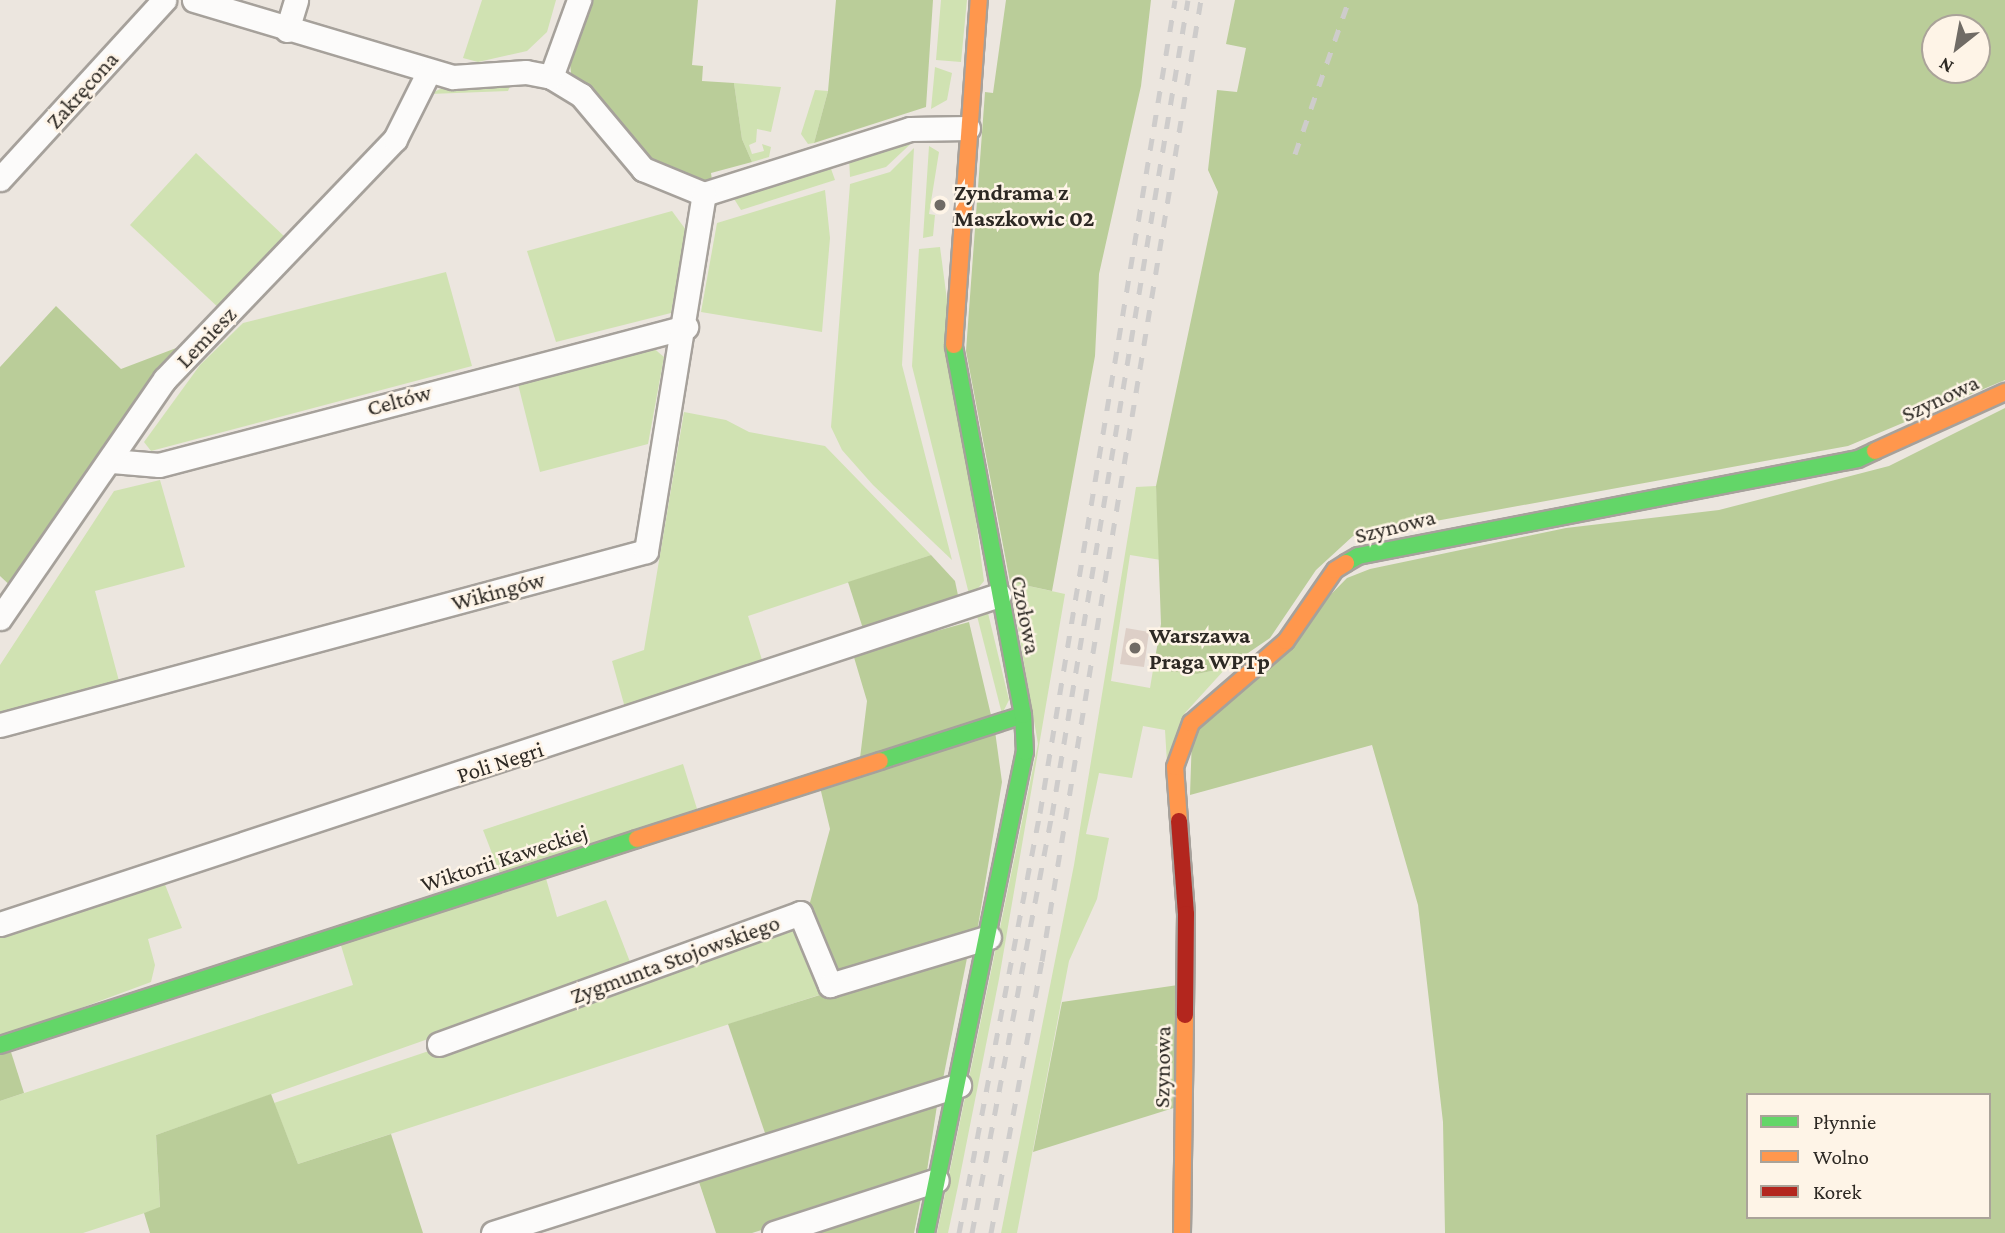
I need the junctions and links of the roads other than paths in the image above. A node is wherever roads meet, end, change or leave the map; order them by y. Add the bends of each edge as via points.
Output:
1 (164, 0) edge
2 (194, 0) edge
3 (296, 0) edge
4 (579, 0) edge
5 (979, 0) edge
6 (287, 30) junction
7 (429, 71) junction
8 (551, 77) junction
9 (968, 128) junction
10 (0, 179) edge
11 (704, 194) junction
12 (686, 327) junction
13 (2005, 393) edge
14 (112, 461) junction
15 (999, 595) junction
16 (0, 618) edge
17 (1023, 715) junction
18 (0, 725) edge
19 (0, 924) edge
20 (989, 937) junction
21 (439, 1044) dead end
22 (0, 1045) edge
23 (958, 1085) junction
24 (937, 1180) junction
25 (493, 1233) edge
26 (774, 1233) edge
27 (926, 1233) edge
28 (1182, 1233) edge

1 - 10 street, Zakręcona
2 - 6 street
3 - 6 street
4 - 8 street
5 - 9 street, Czołowa
6 - 7 street
7 - 8 street via 475,79 526,72
7 - 14 street, Lemiesz via 395,139 165,379
8 - 11 street via 581,95 643,169
9 - 11 street via 910,130
9 - 15 street, Czołowa via 954,345
11 - 12 street, Wikingów
12 - 14 street, Celtów via 159,465
12 - 18 street, Wikingów via 646,551
13 - 28 street, Szynowa via 1858,459 1403,546 1358,556 1335,570 1316,590 1286,641 1191,723 1175,767 1186,914
14 - 16 street, Lemiesz
15 - 17 street, Czołowa
15 - 19 street, Poli Negri via 772,674
17 - 20 street, Czołowa via 1022,777
17 - 22 street, Wiktorii Kaweckiej
20 - 21 street, Zygmunta Stojowskiego via 830,985 800,914
20 - 23 street, Czołowa
23 - 24 street, Czołowa
23 - 25 street
24 - 26 street
24 - 27 street, Czołowa

